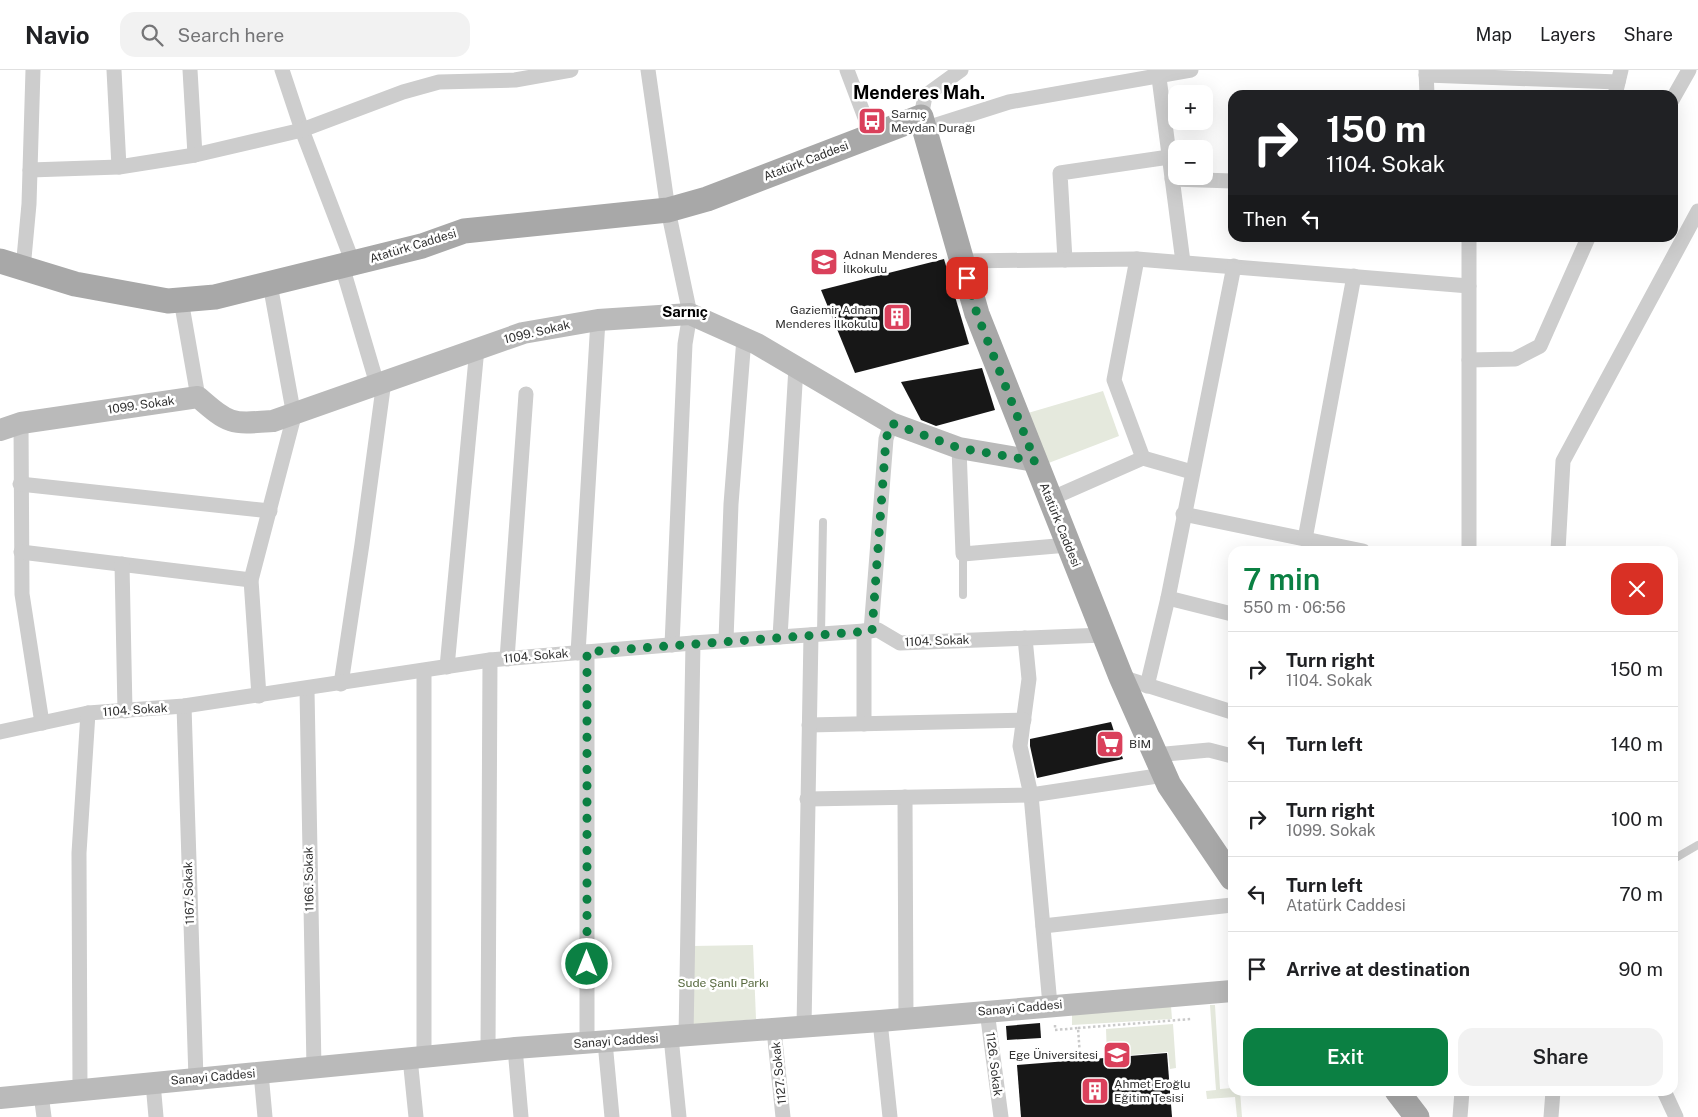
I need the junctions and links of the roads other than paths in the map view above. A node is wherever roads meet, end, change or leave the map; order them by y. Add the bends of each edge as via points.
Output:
1 (33, 70) edge
2 (114, 70) edge
3 (190, 70) edge
4 (282, 70) edge
5 (571, 70) edge
6 (648, 70) edge
7 (846, 70) edge
8 (961, 70) edge
9 (1191, 70) edge
10 (1689, 70) edge
11 (1158, 72) edge
12 (1426, 72) edge
13 (1496, 73) edge
14 (1618, 82) edge
15 (1427, 90) edge
16 (1678, 90) edge
17 (923, 123) junction
18 (302, 130) junction
19 (872, 136) junction
20 (1168, 143) edge
21 (195, 155) junction
22 (1168, 157) edge
23 (119, 167) junction
24 (30, 170) junction
25 (1213, 180) edge
26 (1228, 181) edge
27 (1173, 185) edge
28 (668, 210) junction
29 (1698, 211) edge
30 (1470, 242) edge
31 (1586, 242) edge
32 (1137, 259) junction
33 (1065, 260) junction
34 (962, 261) junction
35 (1183, 262) junction
36 (348, 264) junction
37 (11, 265) edge
38 (1234, 266) junction
39 (1354, 276) junction
40 (270, 284) junction
41 (1469, 286) junction
42 (181, 300) junction
43 (690, 314) junction
44 (598, 320) junction
45 (744, 338) junction
46 (477, 348) junction
47 (1469, 360) junction
48 (796, 367) junction
49 (380, 382) junction
50 (526, 394) dead end
51 (198, 397) junction
52 (294, 416) junction
53 (891, 423) junction
54 (10, 426) edge
55 (959, 448) junction
56 (1143, 458) junction
57 (1035, 461) junction
58 (1192, 472) junction
59 (20, 484) junction
60 (1050, 499) junction
61 (270, 511) junction
62 (1183, 514) junction
63 (823, 522) dead end
64 (1305, 539) junction
65 (1068, 545) junction
66 (1339, 546) edge
67 (1469, 546) edge
68 (1558, 546) edge
69 (21, 552) junction
70 (962, 554) junction
71 (122, 564) junction
72 (251, 580) junction
73 (963, 595) dead end
74 (1168, 598) junction
75 (1228, 613) edge
76 (868, 631) junction
77 (816, 635) junction
78 (1104, 635) junction
79 (780, 637) junction
80 (1025, 638) junction
81 (726, 640) junction
82 (693, 643) junction
83 (672, 644) junction
84 (582, 652) junction
85 (507, 659) junction
86 (490, 660) junction
87 (447, 667) junction
88 (424, 671) junction
89 (1121, 677) junction
90 (341, 684) junction
91 (1147, 686) junction
92 (307, 690) junction
93 (258, 696) junction
94 (184, 706) junction
95 (125, 710) junction
96 (1228, 711) edge
97 (88, 713) junction
98 (1024, 720) junction
99 (42, 723) junction
100 (864, 724) junction
101 (809, 725) junction
102 (0, 730) edge
103 (1228, 755) edge
104 (1160, 765) junction
105 (1031, 795) junction
106 (905, 797) junction
107 (808, 799) junction
108 (1698, 845) edge
109 (1678, 857) edge
110 (1228, 872) edge
111 (1228, 905) edge
112 (1043, 926) junction
113 (1228, 991) edge
114 (1051, 1005) junction
115 (988, 1011) junction
116 (906, 1019) junction
117 (880, 1021) junction
118 (804, 1027) junction
119 (774, 1030) junction
120 (678, 1036) junction
121 (596, 1042) junction
122 (514, 1048) junction
123 (488, 1050) junction
124 (417, 1057) junction
125 (314, 1068) junction
126 (261, 1073) junction
127 (196, 1079) junction
128 (153, 1083) junction
129 (80, 1090) junction
130 (41, 1094) junction
131 (1401, 1096) edge
132 (1462, 1096) edge
133 (1553, 1096) edge
134 (1666, 1096) edge
135 (0, 1098) edge
136 (44, 1117) edge
137 (156, 1117) edge
138 (265, 1117) edge
139 (416, 1117) edge
140 (521, 1117) edge
141 (612, 1117) edge
142 (679, 1117) edge
143 (783, 1117) edge
144 (890, 1117) edge
145 (1001, 1117) edge
146 (1417, 1117) edge
147 (1460, 1117) edge
148 (1551, 1117) edge
149 (1676, 1117) edge

1 - 24 street
2 - 23 street
3 - 21 street
4 - 18 street
5 - 18 street via 515,80 439,82
6 - 28 street
7 - 19 street
8 - 17 street via 925,96
9 - 11 street
10 - 16 street
11 - 17 street
11 - 20 street
12 - 13 street
12 - 15 street
13 - 14 street
17 - 19 main road, Atatürk Caddesi
17 - 34 main road, Atatürk Caddesi
18 - 21 street
18 - 36 street
19 - 28 main road, Atatürk Caddesi via 707,199
21 - 23 street
22 - 33 street via 1060,173
23 - 24 street
24 - 37 street
25 - 26 street
27 - 35 street
28 - 36 main road, Atatürk Caddesi via 464,230 422,246
28 - 43 street
29 - 68 street via 1563,461
30 - 41 street
31 - 47 street via 1540,346 1515,359
32 - 33 street
32 - 35 street
32 - 56 street via 1114,380
33 - 34 street
34 - 57 main road, Atatürk Caddesi via 977,314
35 - 38 street
36 - 40 main road, Atatürk Caddesi
36 - 49 street
37 - 42 main road, Atatürk Caddesi via 76,284 168,301
38 - 39 street
38 - 58 street
39 - 41 street
39 - 64 street
40 - 42 main road, Atatürk Caddesi via 215,297
40 - 52 street
41 - 47 street
42 - 51 street
43 - 44 street, 1099. Sokak
43 - 45 street, 1099. Sokak
43 - 83 street via 685,344
44 - 46 street, 1099. Sokak via 523,333
44 - 84 street
45 - 48 street, 1099. Sokak
45 - 81 street via 731,504
46 - 49 street, 1099. Sokak
46 - 87 street
47 - 67 street
48 - 53 street, 1099. Sokak
48 - 79 street
49 - 52 street, 1099. Sokak
49 - 90 street via 362,544
50 - 85 street
51 - 52 street, 1099. Sokak via 222,418 240,423
51 - 54 street, 1099. Sokak
52 - 61 street
53 - 55 street, 1099. Sokak
53 - 76 street via 886,439
54 - 59 street
55 - 57 street, 1099. Sokak
55 - 70 street
56 - 58 street
56 - 60 street
57 - 60 main road, Atatürk Caddesi
58 - 62 street
59 - 61 street
59 - 69 street
60 - 65 main road, Atatürk Caddesi
61 - 72 street
62 - 64 street
62 - 74 street
63 - 77 lane
64 - 66 street
65 - 70 street
65 - 78 main road, Atatürk Caddesi
69 - 71 street
69 - 99 street via 22,594
70 - 73 lane
71 - 72 street
71 - 95 street
72 - 93 street
74 - 75 street
74 - 91 street
76 - 77 street, 1104. Sokak
76 - 80 street, 1104. Sokak via 878,630 900,643
76 - 100 street
77 - 79 street, 1104. Sokak
77 - 101 street
78 - 80 street, 1104. Sokak
78 - 89 main road, Atatürk Caddesi
79 - 81 street, 1104. Sokak
80 - 98 street via 1029,679
81 - 82 street, 1104. Sokak
82 - 83 street, 1104. Sokak
82 - 120 street
83 - 84 street, 1104. Sokak
84 - 85 street, 1104. Sokak
84 - 121 street
85 - 86 street, 1104. Sokak
86 - 87 street, 1104. Sokak
86 - 123 street
87 - 88 street, 1104. Sokak
88 - 90 street, 1104. Sokak
88 - 124 street
89 - 91 street
89 - 104 main road, Atatürk Caddesi
90 - 92 street, 1104. Sokak
91 - 96 street
92 - 93 street, 1104. Sokak
92 - 125 street, 1166. Sokak
93 - 94 street, 1104. Sokak
94 - 95 street, 1104. Sokak
94 - 127 street, 1167. Sokak
95 - 97 street, 1104. Sokak
97 - 99 street, 1104. Sokak
97 - 129 street via 79,853
98 - 100 street
98 - 105 street via 1020,746
99 - 102 street, 1104. Sokak
100 - 101 street
101 - 107 street
103 - 104 street via 1208,750
104 - 105 street
104 - 110 main road, Atatürk Caddesi via 1169,784
105 - 106 street
105 - 112 street
106 - 107 street
106 - 116 street
107 - 118 street
108 - 109 lane
111 - 112 street
112 - 114 street
113 - 114 street, Sanayi Caddesi
114 - 115 street, Sanayi Caddesi
115 - 116 street, Sanayi Caddesi
115 - 145 street, 1126. Sokak
116 - 117 street, Sanayi Caddesi
117 - 118 street, Sanayi Caddesi
117 - 144 street
118 - 119 street, Sanayi Caddesi
119 - 120 street, Sanayi Caddesi
119 - 143 street, 1127. Sokak
120 - 121 street, Sanayi Caddesi
120 - 142 street
121 - 122 street, Sanayi Caddesi
121 - 141 street
122 - 123 street, Sanayi Caddesi
122 - 140 street
123 - 124 street, Sanayi Caddesi
124 - 125 street, Sanayi Caddesi
124 - 139 street
125 - 126 street, Sanayi Caddesi
126 - 127 street, Sanayi Caddesi
126 - 138 street
127 - 128 street, Sanayi Caddesi
128 - 129 street, Sanayi Caddesi
128 - 137 street
129 - 130 street, Sanayi Caddesi
130 - 135 street, Sanayi Caddesi
130 - 136 street
131 - 146 main road
132 - 147 street
133 - 148 street
134 - 149 street

